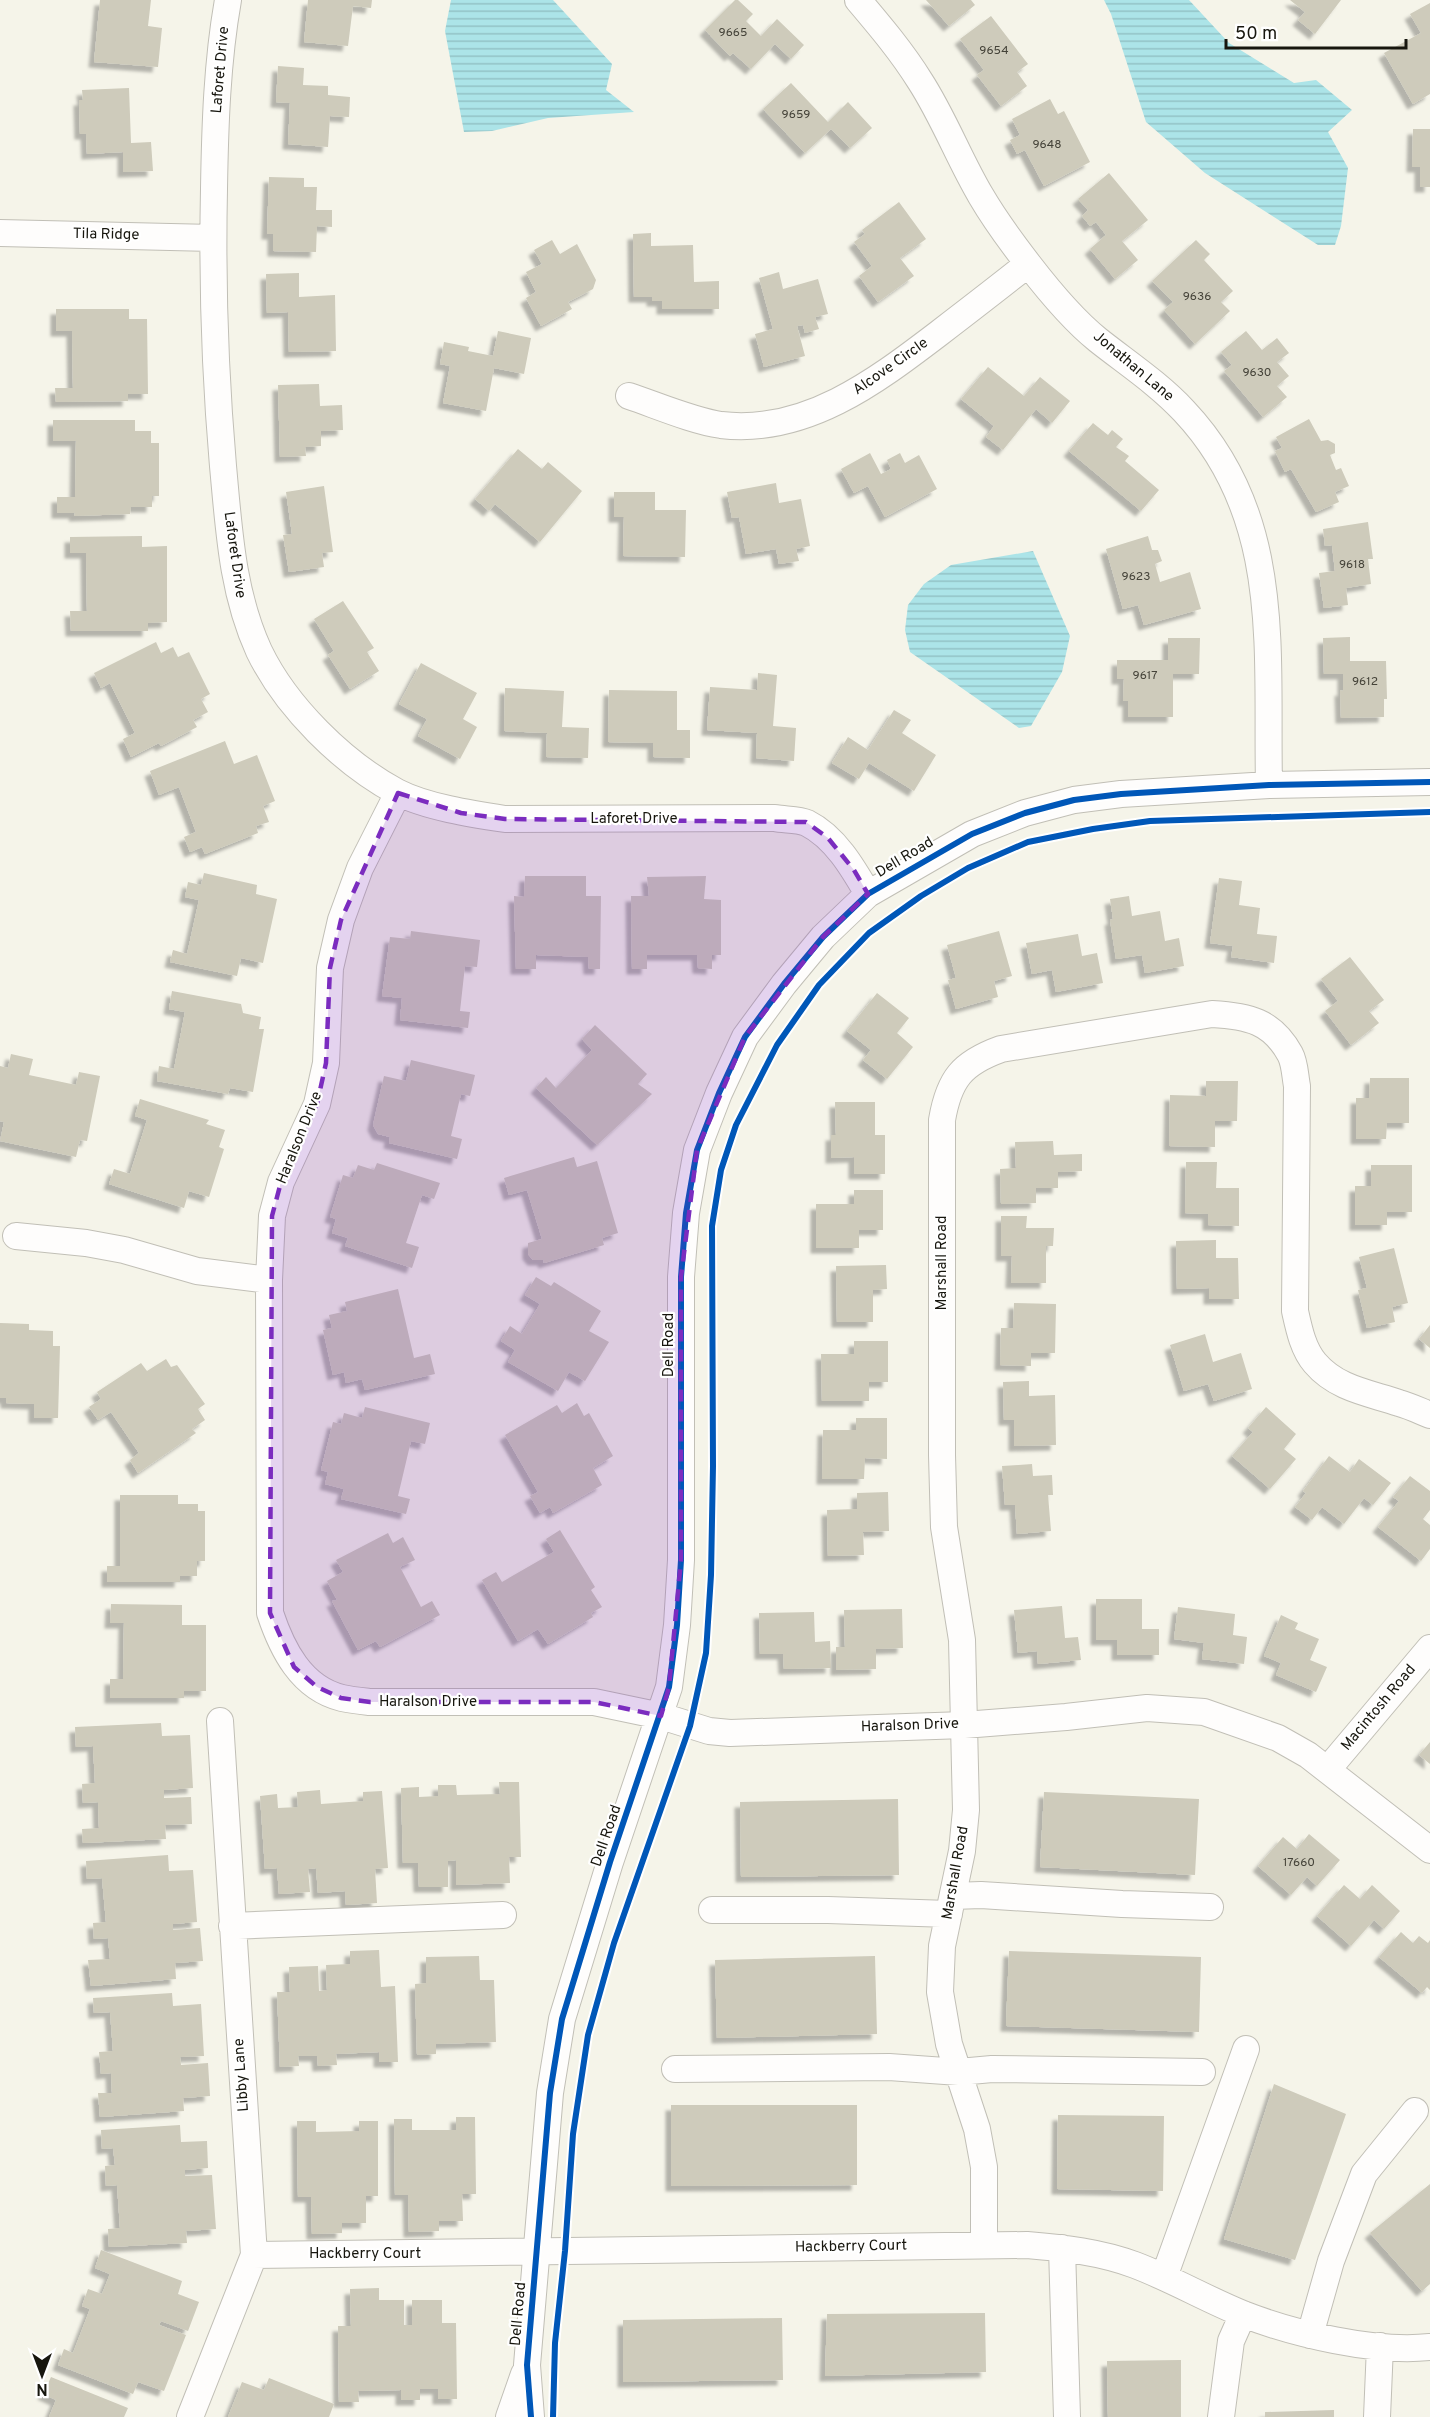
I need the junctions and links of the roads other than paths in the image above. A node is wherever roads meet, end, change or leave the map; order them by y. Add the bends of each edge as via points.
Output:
1 (228, 0) edge
2 (858, 0) edge
3 (0, 233) edge
4 (213, 238) junction
5 (1028, 264) junction
6 (629, 396) dead end
7 (1430, 782) edge
8 (1269, 785) junction
9 (398, 793) junction
10 (868, 894) junction
11 (16, 1236) dead end
12 (269, 1280) junction
13 (1430, 1415) edge
14 (1430, 1648) edge
15 (661, 1716) junction
16 (220, 1720) dead end
17 (964, 1725) junction
18 (1328, 1769) junction
19 (1430, 1850) edge
20 (951, 1905) junction
21 (1209, 1907) dead end
22 (712, 1910) dead end
23 (503, 1915) dead end
24 (232, 1926) junction
25 (1246, 2049) dead end
26 (675, 2069) dead end
27 (959, 2072) junction
28 (1202, 2072) dead end
29 (1415, 2111) dead end
30 (984, 2245) junction
31 (1062, 2248) junction
32 (537, 2252) junction
33 (254, 2255) junction
34 (1164, 2277) junction
35 (1243, 2314) junction
36 (1310, 2335) junction
37 (1380, 2346) junction
38 (1430, 2347) edge
39 (527, 2366) junction
40 (190, 2417) edge
41 (509, 2417) edge
42 (531, 2417) edge
43 (1067, 2417) edge
44 (1221, 2417) edge
45 (1377, 2417) edge

1 - 4 street, Laforet Drive via 214,147
2 - 5 street, Jonathan Lane via 921,81 981,197
3 - 4 street, Tila Ridge
4 - 9 street, Laforet Drive via 219,419 240,604 260,652 288,697 324,737
5 - 6 street, Alcove Circle via 890,371 851,396 811,413 768,424 720,425
5 - 8 street, Jonathan Lane via 1096,338 1184,411 1227,469 1242,500 1254,533 1266,604
7 - 8 street, Dell Road
8 - 10 street, Dell Road via 1121,794 1074,800 1025,813 972,834
9 - 10 street, Laforet Drive via 461,813 505,819 775,818 806,822 828,838
9 - 12 street, Haralson Drive via 360,868 341,920 330,968 326,1063 317,1104 275,1204
10 - 15 street, Dell Road via 823,937 745,1037 697,1150 686,1213 681,1277 681,1560 677,1625
11 - 12 street via 86,1243 197,1271
12 - 15 street, Haralson Drive via 270,1613 279,1641 294,1667 317,1687 341,1698 370,1702 585,1702
13 - 17 street, Marshall Road via 1337,1381 1315,1363 1302,1338 1295,1311 1298,1086 1291,1056 1271,1029 1243,1015 1212,1014 1001,1049 979,1057 960,1072 946,1095 942,1120 944,1517 962,1640
14 - 18 street, Macintosh Road
15 - 17 street, Haralson Drive via 709,1731 730,1733
15 - 32 street, Dell Road via 610,1862 562,2019 550,2093
16 - 24 street, Libby Lane
17 - 18 street, Haralson Drive via 1147,1708 1204,1712 1278,1738
17 - 20 street, Marshall Road via 966,1810
18 - 19 street, Haralson Drive
20 - 21 street via 981,1895
20 - 22 street
20 - 27 street, Marshall Road via 942,1947 940,1992 949,2044
23 - 24 street
24 - 33 street, Libby Lane
25 - 34 street
26 - 27 street via 889,2067
27 - 28 street
27 - 30 street, Marshall Road via 984,2167
29 - 36 street via 1364,2174 1331,2261
30 - 31 street, Hackberry Court
30 - 32 street, Hackberry Court
31 - 34 street, Hackberry Court via 1099,2254
31 - 43 street
32 - 33 street, Hackberry Court
32 - 39 street, Dell Road
33 - 40 street, Libby Lane
34 - 35 street, Hackberry Court
35 - 36 street, Hackberry Court
35 - 44 street via 1231,2341
36 - 37 street, Hackberry Court
37 - 38 street, Hackberry Court
37 - 45 street
39 - 41 street, Dell Road
39 - 42 street, Dell Road

